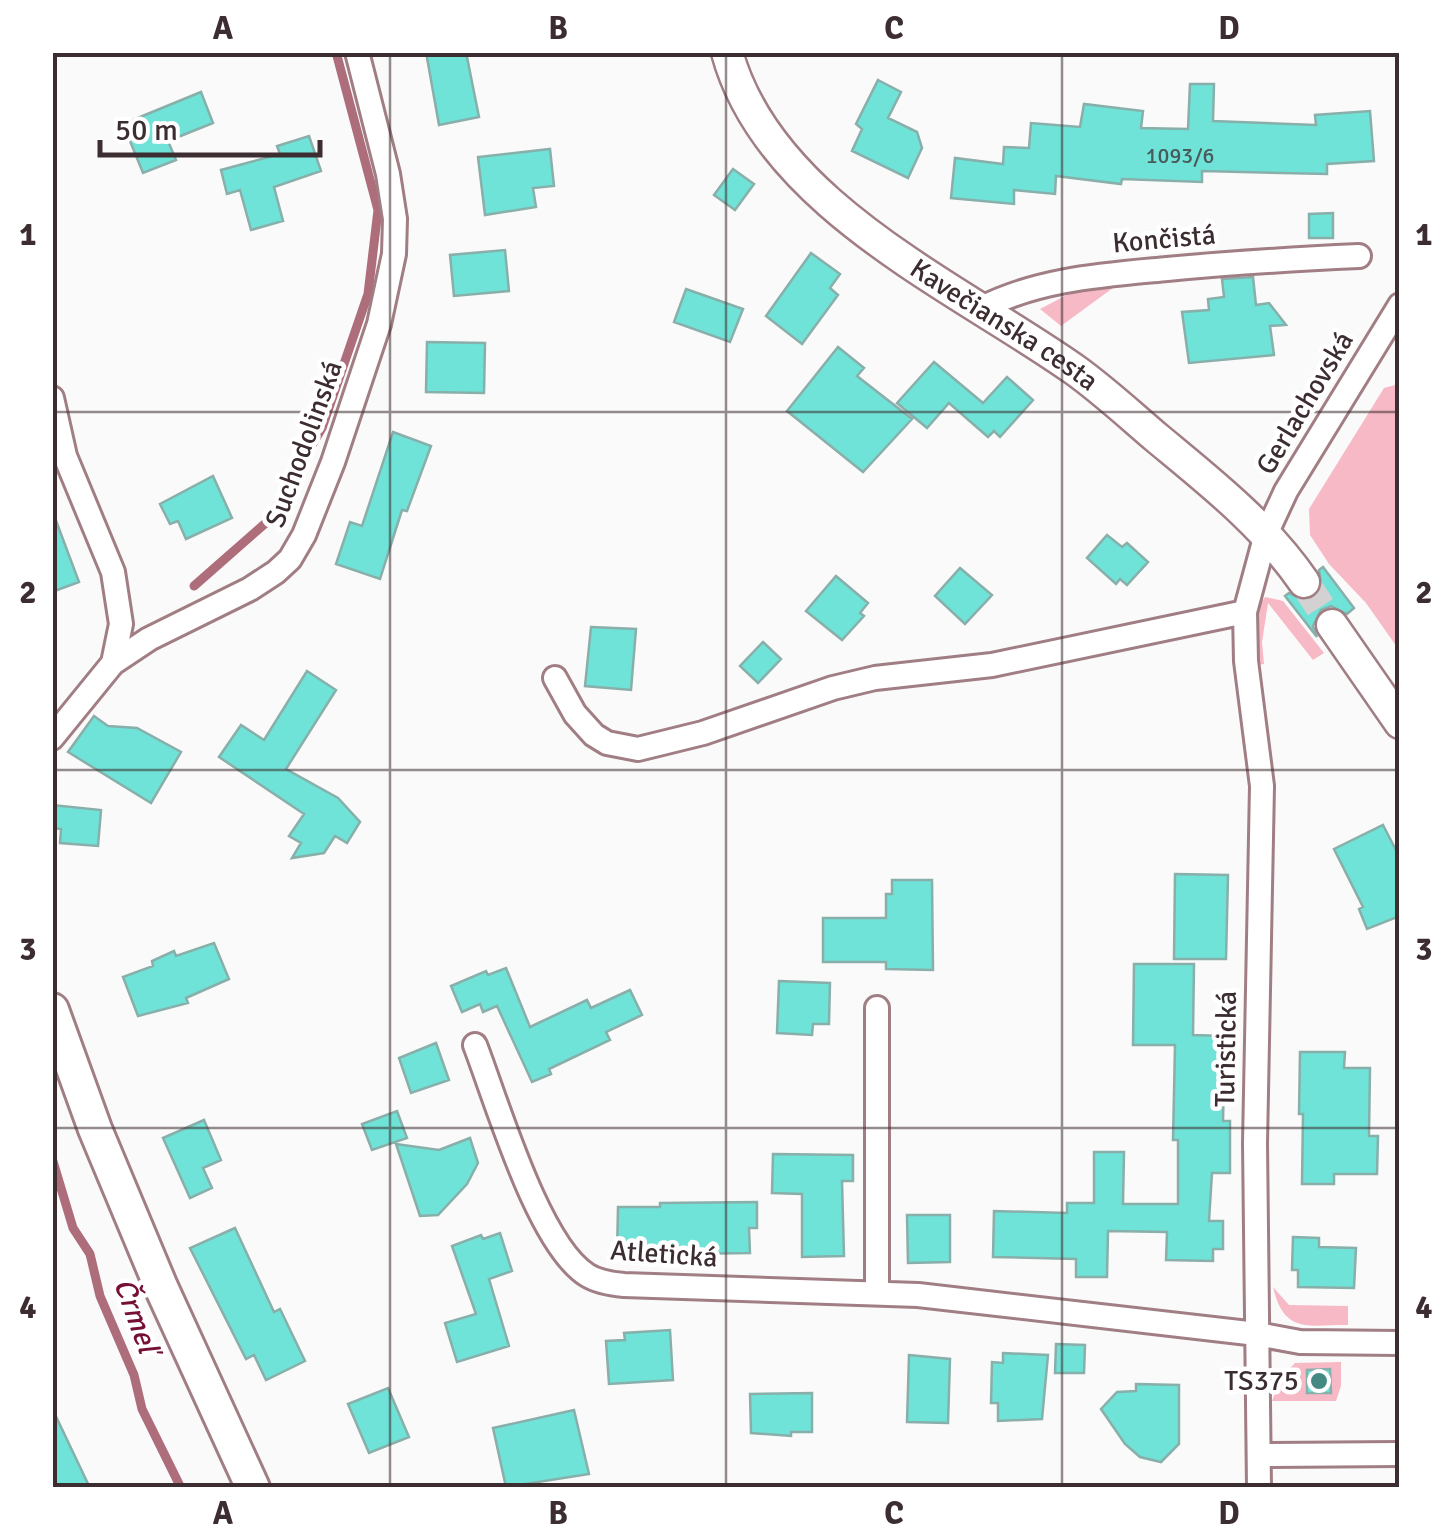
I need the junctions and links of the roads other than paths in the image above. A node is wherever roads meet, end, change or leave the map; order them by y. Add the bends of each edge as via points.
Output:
1 (357, 52) edge
2 (727, 52) edge
3 (1359, 256) dead end
4 (1400, 305) edge
5 (980, 309) junction
6 (1390, 342) edge
7 (52, 398) edge
8 (1266, 534) junction
9 (1304, 582) tunnel mouth
10 (1245, 612) junction
11 (1332, 625) tunnel mouth
12 (113, 663) junction
13 (554, 678) dead end
14 (1400, 722) edge
15 (52, 738) edge
16 (877, 1008) dead end
17 (52, 1010) edge
18 (475, 1046) dead end
19 (876, 1292) junction
20 (1257, 1334) junction
21 (1400, 1343) edge
22 (1400, 1454) edge
23 (1259, 1456) junction
24 (253, 1488) edge
25 (1259, 1488) edge

1 - 12 street, Suchodolinská via 388,174 394,254 378,324 304,535 290,559 250,590
2 - 5 street, Kavečianska cesta via 750,109 802,174 871,238
3 - 5 street, Končistá via 1092,276 1011,293
4 - 6 street, Gerlachovská
5 - 8 street, Kavečianska cesta via 1076,371
6 - 8 street, Gerlachovská via 1286,491
7 - 12 street via 65,456 113,572 121,624
8 - 9 street, Kavečianska cesta
8 - 10 street, Turistická
10 - 13 street via 992,666 875,678 638,748 594,735
10 - 20 street, Turistická via 1262,786
11 - 14 street
12 - 15 street, Suchodolinská
16 - 19 street
17 - 24 main road via 102,1146
18 - 19 street, Atletická via 544,1220 590,1278 624,1285
19 - 20 street, Atletická
20 - 21 street, Atletická via 1300,1342
20 - 23 street, Turistická
22 - 23 street
23 - 25 street, Turistická

